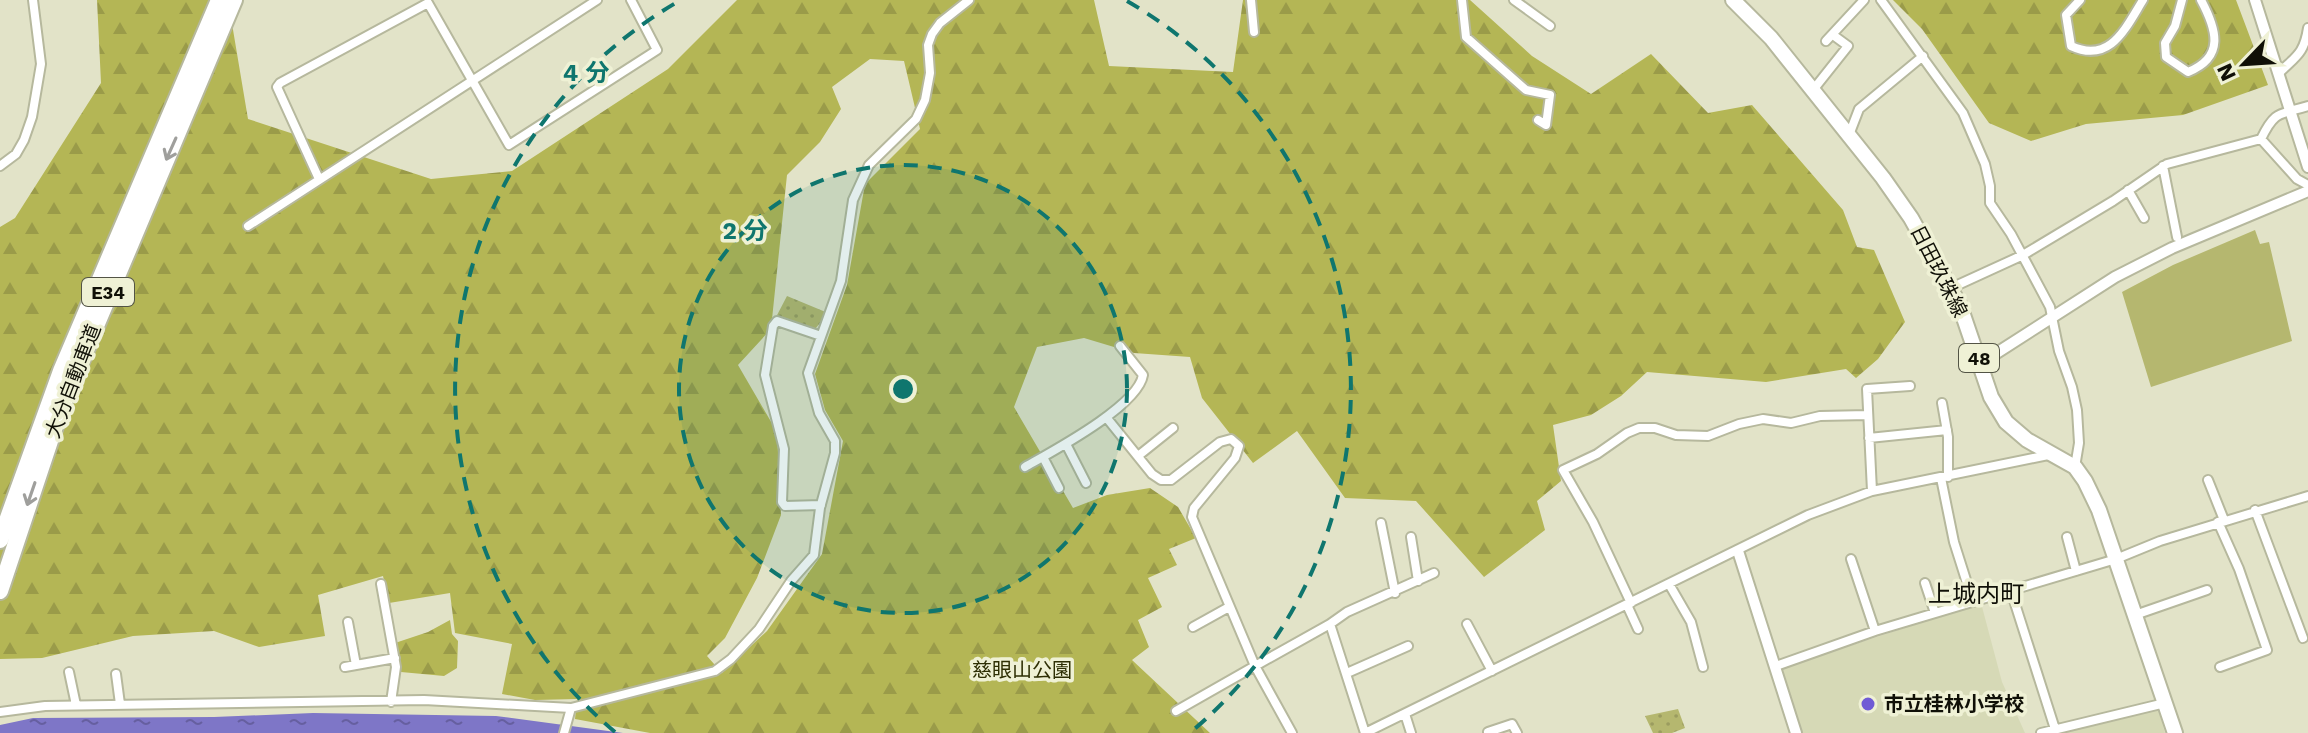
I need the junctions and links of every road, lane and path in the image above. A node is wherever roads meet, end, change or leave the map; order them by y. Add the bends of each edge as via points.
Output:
1 (33, 0) edge
2 (219, 0) edge
3 (234, 0) edge
4 (597, 0) edge
5 (631, 0) edge
6 (969, 0) edge
7 (1251, 0) edge
8 (1462, 0) edge
9 (1514, 0) edge
10 (1733, 0) edge
11 (1864, 0) edge
12 (1881, 0) edge
13 (2080, 0) edge
14 (2143, 0) edge
15 (2182, 0) edge
16 (2201, 0) edge
17 (2255, 0) edge
18 (1550, 26) dead end
19 (2308, 28) edge
20 (1254, 32) dead end
21 (1923, 56) junction
22 (2279, 73) junction
23 (473, 80) junction
24 (1813, 90) junction
25 (2308, 106) edge
26 (2291, 110) junction
27 (1538, 120) dead end
28 (1849, 135) junction
29 (2261, 139) junction
30 (0, 166) edge
31 (2163, 166) junction
32 (2308, 167) edge
33 (319, 179) junction
34 (2308, 185) edge
35 (2128, 190) junction
36 (2308, 191) edge
37 (2144, 218) dead end
38 (248, 226) dead end
39 (2177, 237) dead end
40 (2023, 255) junction
41 (1951, 288) junction
42 (2051, 316) junction
43 (821, 336) junction
44 (1120, 346) dead end
45 (1981, 363) junction
46 (1910, 386) dead end
47 (1942, 403) dead end
48 (1868, 415) junction
49 (1106, 417) junction
50 (1173, 428) dead end
51 (1947, 430) junction
52 (1869, 438) junction
53 (1066, 444) junction
54 (2054, 454) junction
55 (1138, 456) junction
56 (1043, 457) junction
57 (1025, 467) dead end
58 (2075, 467) junction
59 (1944, 478) junction
60 (2208, 480) dead end
61 (1086, 483) dead end
62 (1059, 488) dead end
63 (1872, 491) junction
64 (2308, 496) edge
65 (821, 505) junction
66 (2255, 510) junction
67 (2221, 521) junction
68 (1381, 523) dead end
69 (1411, 537) dead end
70 (2067, 537) dead end
71 (0, 540) edge
72 (1738, 551) junction
73 (1851, 559) dead end
74 (2116, 559) junction
75 (2076, 571) junction
76 (1434, 573) dead end
77 (1418, 581) junction
78 (1925, 583) dead end
79 (381, 584) dead end
80 (1669, 584) junction
81 (2207, 590) dead end
82 (0, 591) edge
83 (2011, 591) junction
84 (1395, 593) junction
85 (1973, 602) junction
86 (1629, 604) junction
87 (1229, 607) junction
88 (1935, 613) junction
89 (2135, 615) junction
90 (348, 622) dead end
91 (1330, 624) junction
92 (1467, 624) dead end
93 (1193, 627) dead end
94 (1638, 629) dead end
95 (1875, 631) junction
96 (2303, 638) dead end
97 (1408, 646) dead end
98 (395, 658) junction
99 (356, 665) junction
100 (1255, 666) junction
101 (1776, 666) junction
102 (345, 667) dead end
103 (1703, 667) dead end
104 (2220, 667) dead end
105 (1492, 671) junction
106 (69, 672) dead end
107 (1347, 673) junction
108 (116, 674) dead end
109 (391, 702) junction
110 (2165, 703) junction
111 (120, 704) junction
112 (76, 705) junction
113 (571, 708) junction
114 (1176, 711) dead end
115 (0, 712) edge
116 (1405, 714) junction
117 (2055, 729) junction
118 (1488, 732) edge
119 (1793, 732) edge
120 (564, 733) edge
121 (1292, 733) edge
122 (1365, 733) edge
123 (1411, 733) edge
124 (1517, 733) edge
125 (2041, 733) edge
126 (2175, 733) edge

1 - 30 street via 41,64 32,117 16,154
2 - 71 highway, 大分自動車道 / E34 via 61,371
3 -> 82 highway, 大分自動車道 / E34 via 60,411
4 - 23 street
5 - 23 street via 657,50 509,145
6 - 43 street via 932,34 925,100 916,119 861,178 841,281
7 - 20 street
8 - 27 street via 1466,37 1526,90 1550,95 1546,125
9 - 18 street
10 - 24 main road, 日田玖珠線 / 48
11 - 24 street via 1830,38 1848,46
12 - 21 street
13 - 14 street via 2066,15 2066,28 2071,46 2084,52 2104,50 2122,34
15 - 16 street via 2165,43 2166,57 2188,72 2212,56 2215,38
17 - 22 street
19 - 22 street via 2298,57
21 - 28 street via 1859,109
21 - 40 street via 1963,113 1985,164 1990,203
22 - 26 street
23 - 33 street
23 - 33 street via 428,3 280,83 277,87
24 - 28 main road, 日田玖珠線 / 48
25 - 26 street
26 - 29 street via 2270,120
26 - 32 street
28 - 41 main road, 日田玖珠線 / 48 via 1911,218
29 - 31 street
29 - 34 street
31 - 35 street
31 - 39 street
33 - 38 street
35 - 37 street
35 - 40 street
36 - 42 street via 2172,248
40 - 41 street
40 - 42 street
41 - 45 main road, 日田玖珠線 / 48
42 - 45 street
42 - 58 street via 2077,410
43 - 65 street via 808,373 819,413 835,441
43 - 65 street via 777,321 765,375 784,449 782,502
44 - 49 street via 1143,375 1141,385
45 - 54 main road, 日田玖珠線 / 48 via 1991,397 2006,422
46 - 48 street via 1867,389
47 - 51 street
48 - 52 street
48 - 86 street via 1791,423 1763,419 1708,436 1639,428 1563,470
49 - 53 street
49 - 55 street
50 - 55 street
51 - 52 street
51 - 59 street
52 - 63 street
53 - 56 street
53 - 61 street
54 - 58 main road, 日田玖珠線 / 48
54 - 59 street
55 - 87 street via 1152,474 1171,480 1220,442 1231,439 1239,446 1192,517
56 - 57 street
56 - 62 street
58 - 74 main road, 日田玖珠線 / 48 via 2099,510
59 - 63 street
59 - 85 street via 1954,542
60 - 67 street
63 - 72 street via 1808,515
64 - 66 street
65 - 113 street via 814,555 731,659 715,671
66 - 67 street
66 - 96 street
67 - 74 street
67 - 104 street via 2267,650
68 - 84 street
69 - 77 street
70 - 75 street
72 - 80 street
72 - 101 street
73 - 95 street
74 - 75 street
74 - 89 main road, 日田玖珠線 / 48
75 - 83 street
76 - 77 street
77 - 84 street
78 - 88 street
79 - 98 street
80 - 86 street
80 - 103 street via 1691,622
81 - 89 street
83 - 85 street
83 - 117 street
84 - 91 street
85 - 88 street
86 - 94 street
86 - 105 street
87 - 93 street
87 - 100 street
88 - 95 street
89 - 110 main road, 日田玖珠線 / 48
90 - 99 street
91 - 100 street
91 - 107 street
92 - 105 street
95 - 101 street
97 - 107 street
98 - 99 street
98 - 109 street
99 - 102 street
100 - 114 street
100 - 121 street
101 - 119 street
105 - 116 street
106 - 112 street
107 - 122 street
108 - 111 street
109 - 111 street
109 - 113 street
110 - 117 street
110 - 126 main road, 日田玖珠線 / 48
111 - 112 street
112 - 115 street
113 - 120 street
116 - 122 street
116 - 123 street
117 - 125 street
118 - 124 street via 1512,724

